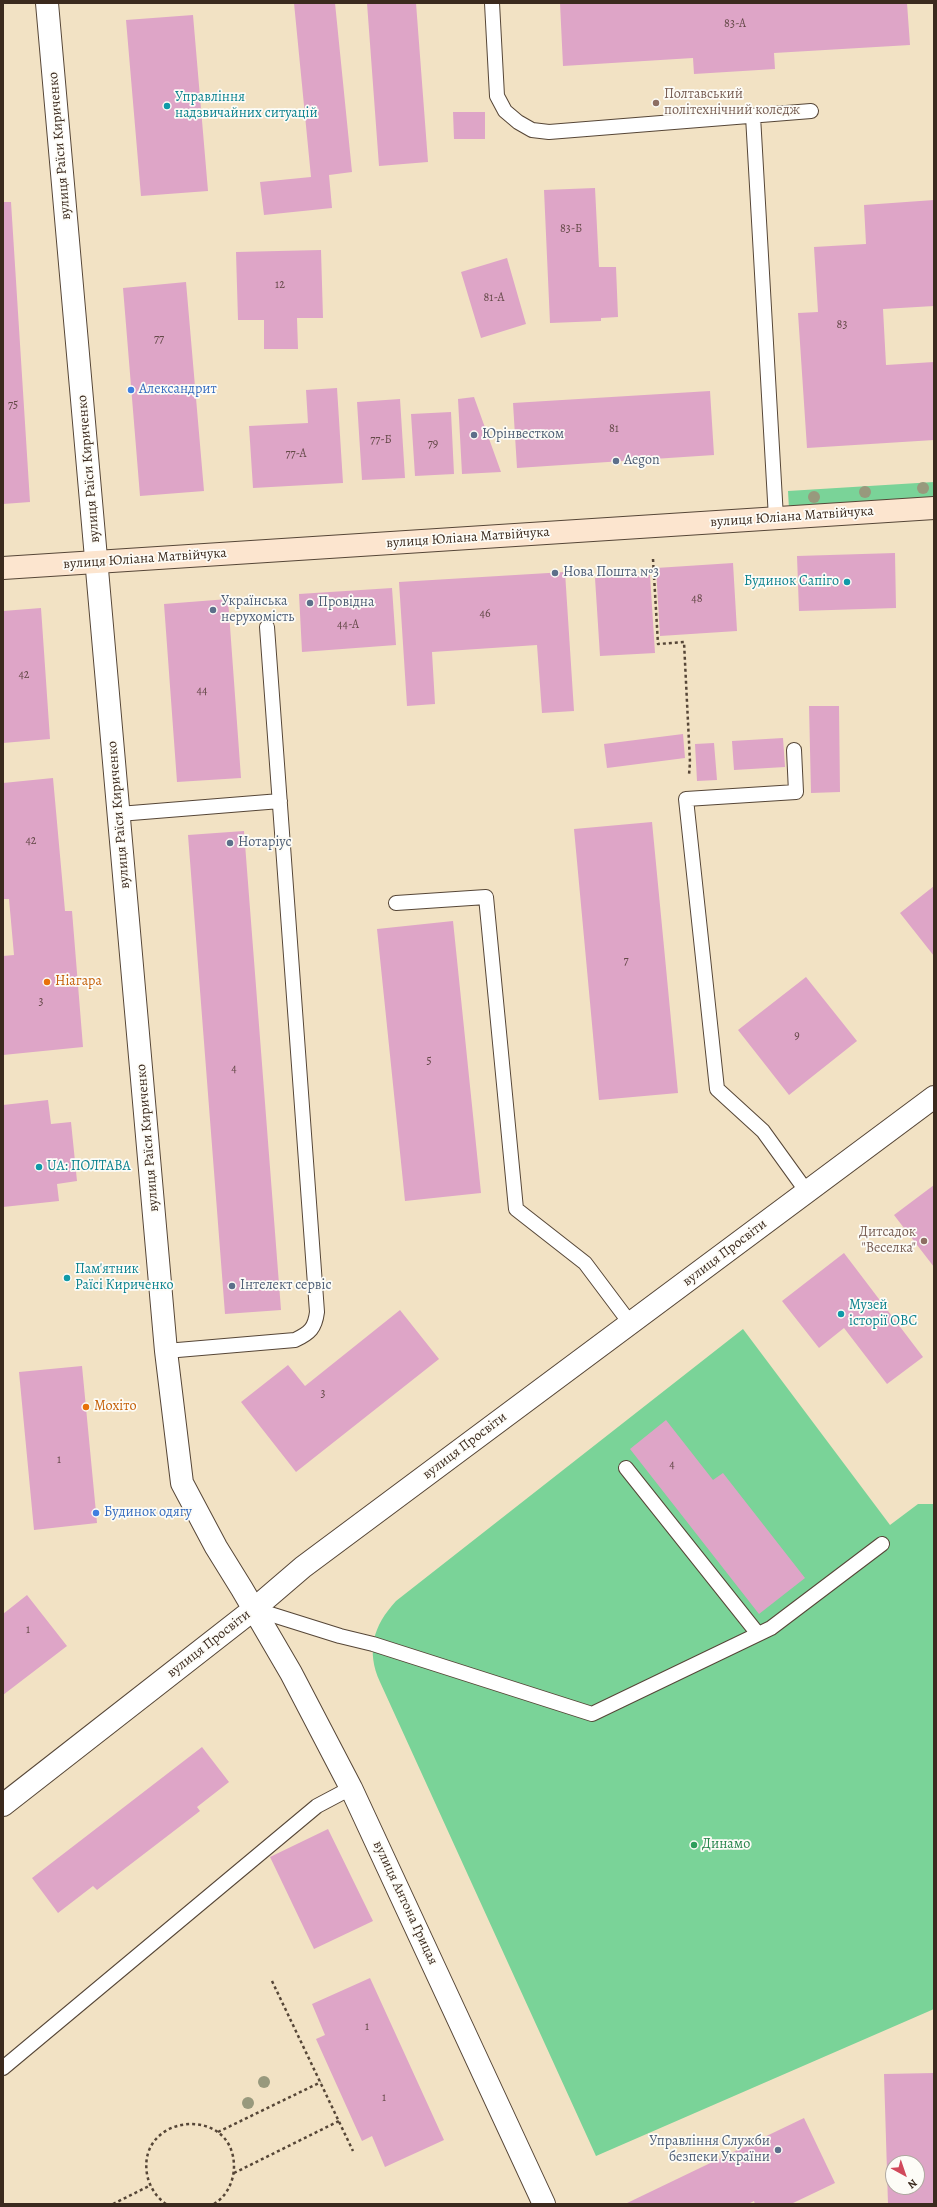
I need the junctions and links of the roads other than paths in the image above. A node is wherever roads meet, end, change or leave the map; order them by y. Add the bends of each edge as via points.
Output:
1 (48, 3) edge
2 (492, 3) edge
3 (811, 111) dead end
4 (753, 116) junction
5 (934, 508) edge
6 (776, 518) junction
7 (97, 562) junction
8 (3, 568) edge
9 (267, 627) dead end
10 (794, 750) dead end
11 (280, 801) junction
12 (119, 814) junction
13 (396, 903) dead end
14 (934, 1097) edge
15 (807, 1192) junction
16 (630, 1324) junction
17 (166, 1351) junction
18 (626, 1468) dead end
19 (882, 1544) dead end
20 (254, 1609) junction
21 (758, 1634) junction
22 (351, 1788) junction
23 (3, 1804) edge
24 (3, 2068) edge
25 (544, 2204) edge

1 - 7 street, вулиця Раїси Кириченко
2 - 4 lane via 497,96 505,111 532,130 549,132
3 - 4 lane
4 - 6 lane
5 - 6 street, вулиця Юліана Матвійчука
6 - 7 street, вулиця Юліана Матвійчука
7 - 8 street, вулиця Юліана Матвійчука
7 - 12 street, вулиця Раїси Кириченко
9 - 11 lane
10 - 15 lane via 796,792 686,799 717,1090 763,1131
11 - 12 lane
11 - 17 lane via 317,1304 316,1323 310,1333 295,1340
12 - 17 street, вулиця Раїси Кириченко
13 - 16 lane via 486,897 516,1209 585,1262
14 - 15 street, вулиця Просвіти
15 - 16 street, вулиця Просвіти
16 - 20 street, вулиця Просвіти via 303,1566
17 - 20 street, вулиця Раїси Кириченко via 182,1484
18 - 21 lane
19 - 21 lane via 771,1628
20 - 21 lane via 592,1714
20 - 22 street, вулиця Антона Грицая via 291,1673
20 - 23 street, вулиця Просвіти
22 - 24 lane via 317,1806
22 - 25 street, вулиця Антона Грицая

